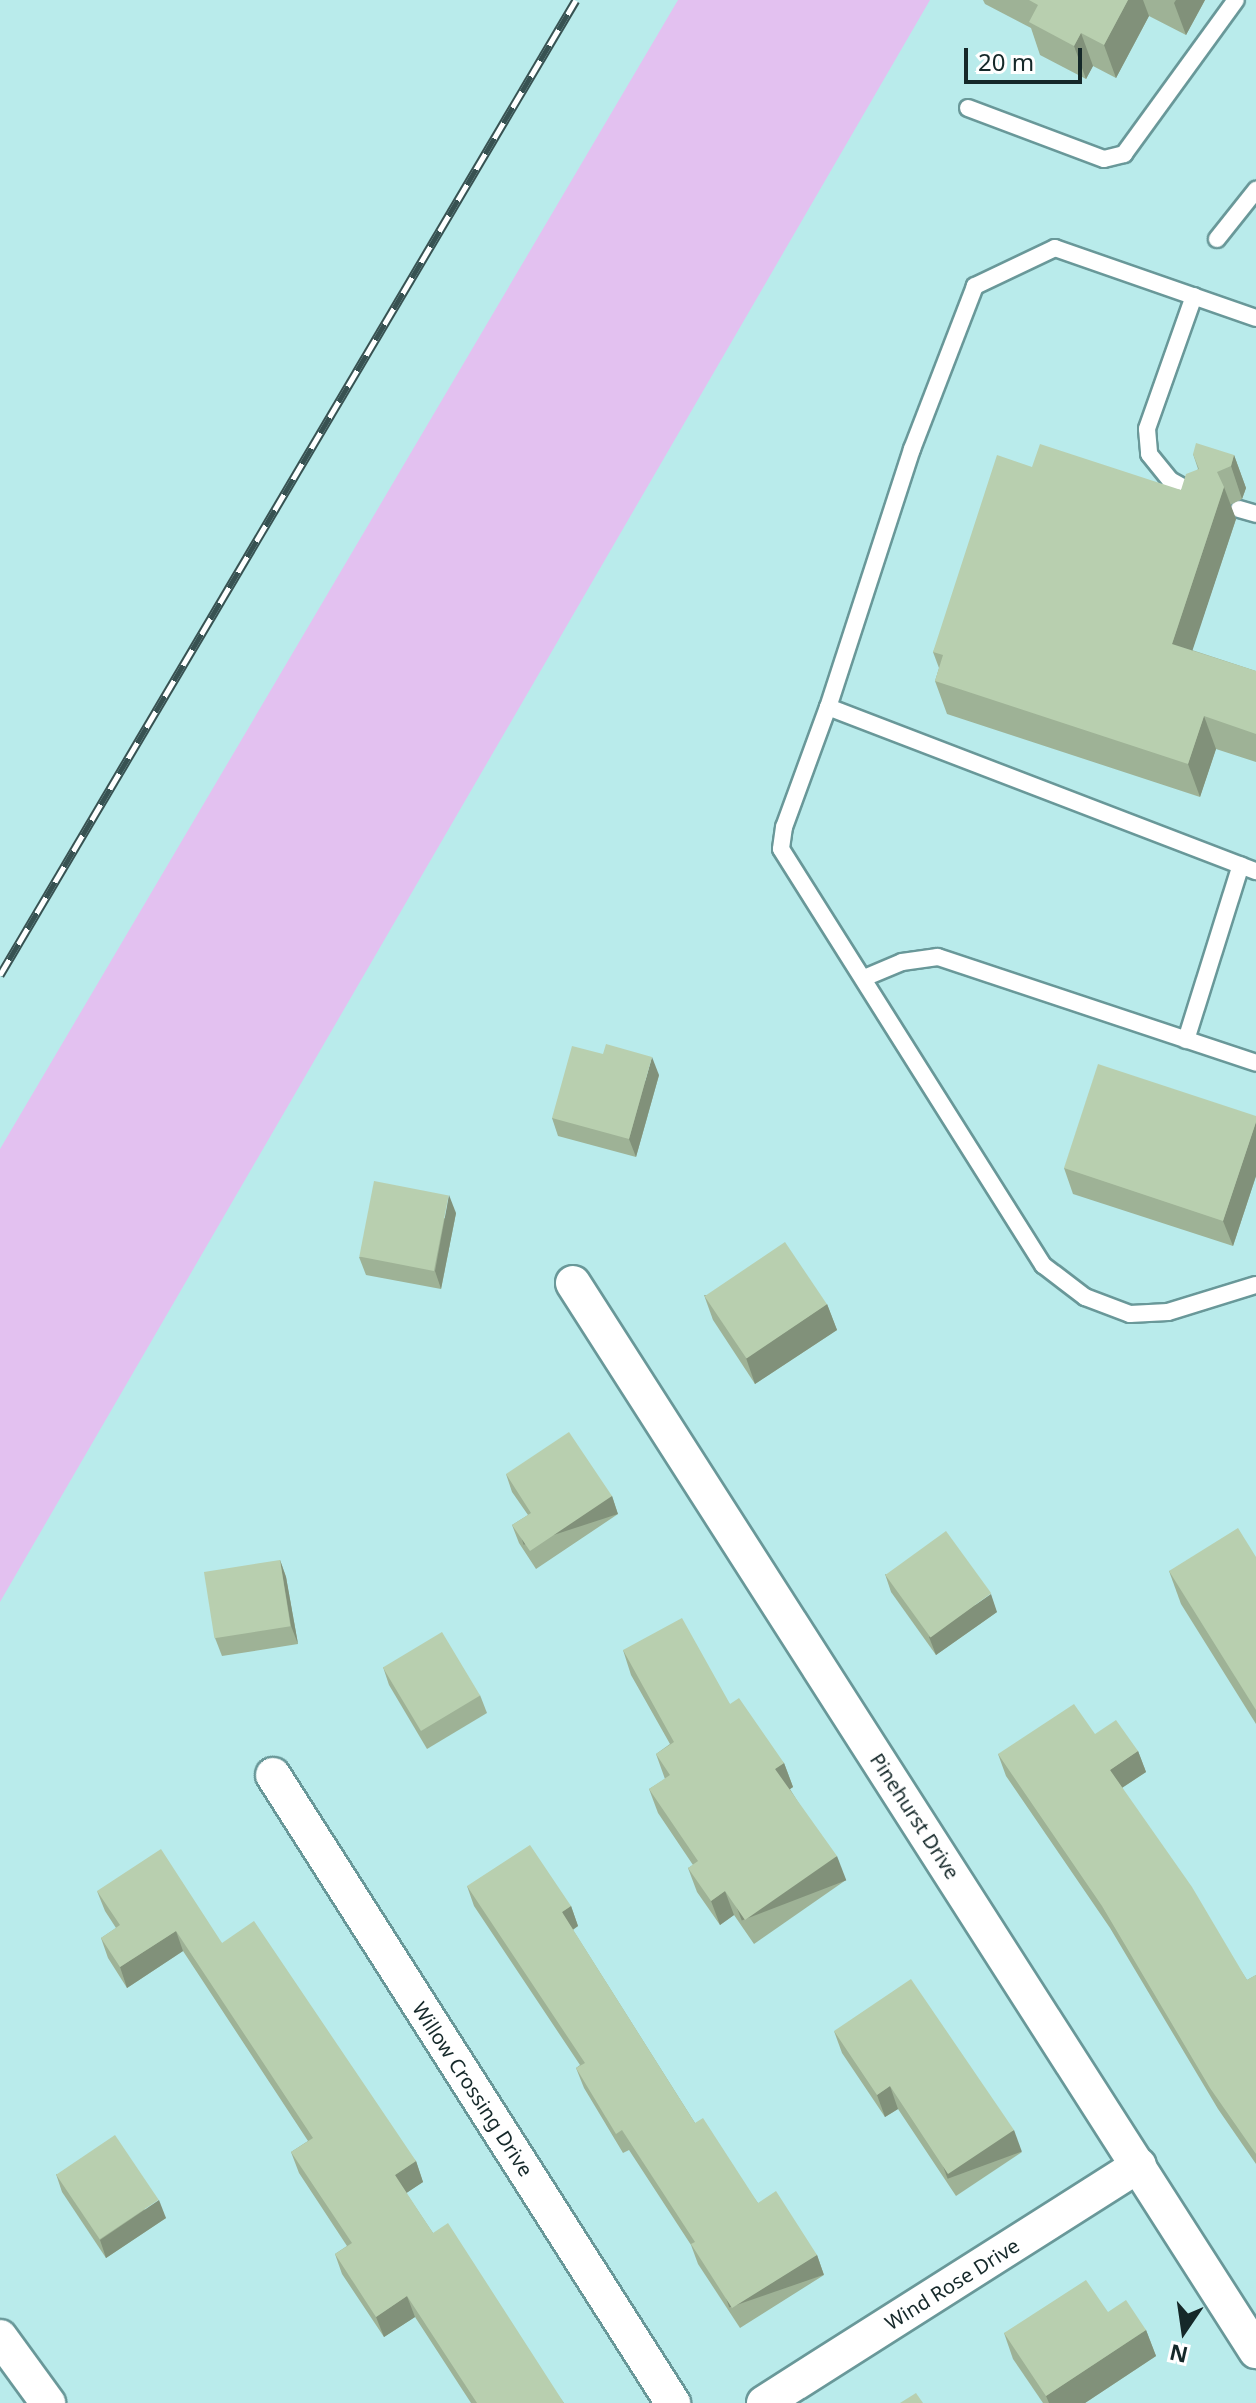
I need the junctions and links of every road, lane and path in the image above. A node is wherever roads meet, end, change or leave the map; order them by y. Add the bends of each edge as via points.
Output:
1 (1236, 0) edge
2 (968, 108) dead end
3 (1256, 190) edge
4 (1217, 239) dead end
5 (1194, 296) junction
6 (1256, 318) edge
7 (1201, 497) edge
8 (1239, 509) dead end
9 (1256, 514) edge
10 (828, 707) junction
11 (1249, 868) edge
12 (864, 978) junction
13 (1186, 1040) junction
14 (1256, 1063) edge
15 (573, 1283) dead end
16 (1256, 1285) edge
17 (273, 1775) dead end
18 (1139, 2165) junction
19 (0, 2337) edge
20 (1256, 2351) edge
21 (48, 2403) edge
22 (673, 2403) edge
23 (764, 2403) edge

1 - 2 lane via 1124,154 1104,159
3 - 4 lane
5 - 6 lane
5 - 7 lane via 1147,429 1149,454 1170,480
5 - 10 lane via 1055,248 975,286 912,449
8 - 9 lane
10 - 11 lane
10 - 12 lane via 784,827 781,849
11 - 13 lane
12 - 13 lane via 902,962 938,957
12 - 16 lane via 1043,1265 1085,1297 1130,1314 1168,1312
13 - 14 lane
15 - 18 street, Pinehurst Drive
17 - 22 street, Willow Crossing Drive
18 - 20 street, Pinehurst Drive
18 - 23 street, Wind Rose Drive
19 - 21 street

